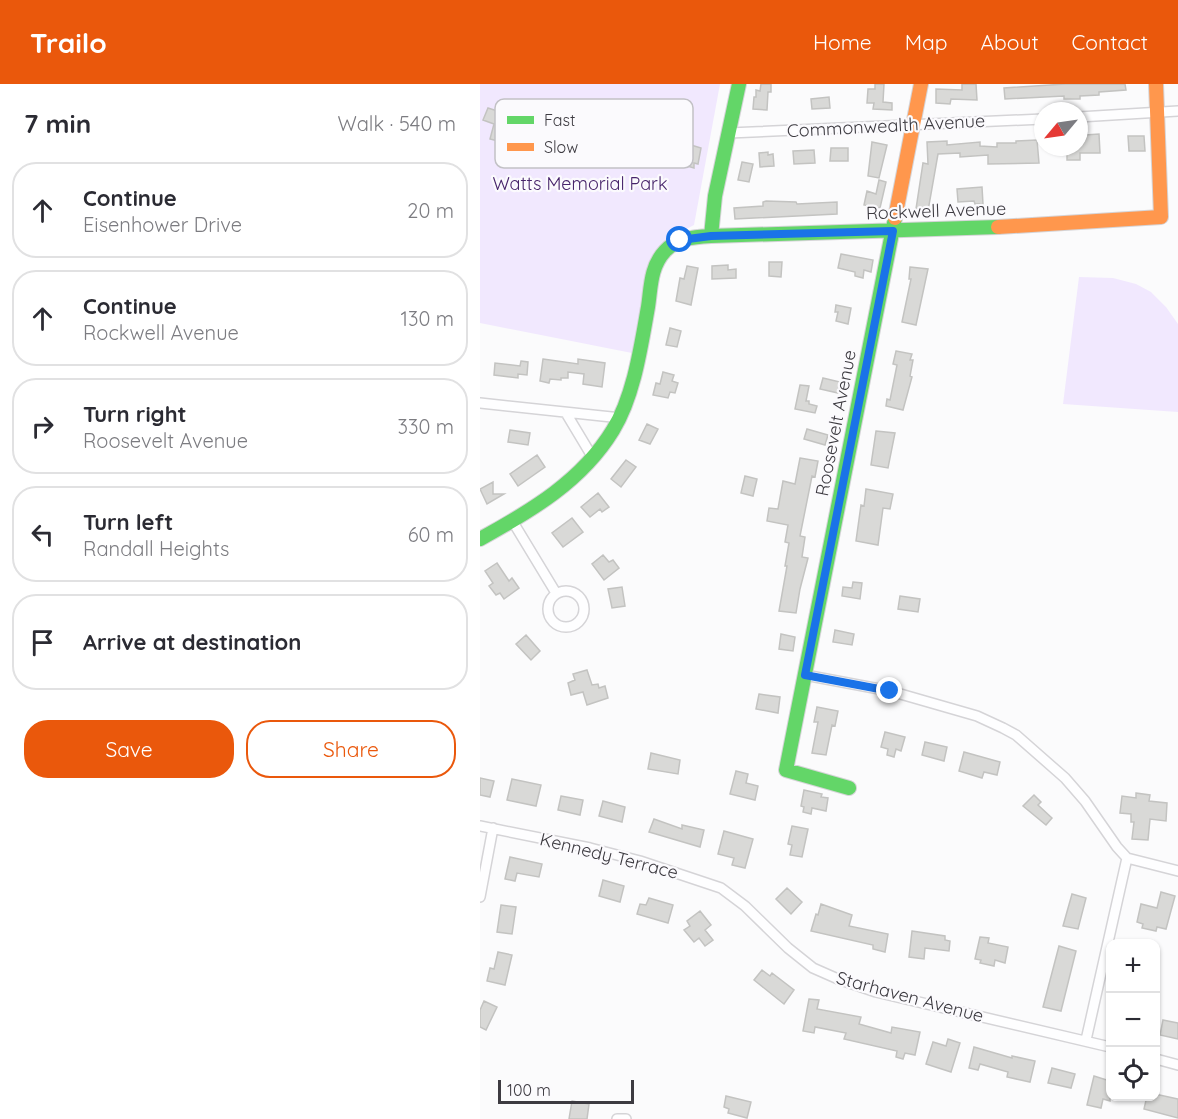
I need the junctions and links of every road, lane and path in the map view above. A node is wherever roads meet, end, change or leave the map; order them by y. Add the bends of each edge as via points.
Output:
1 (740, 84) edge
2 (921, 84) edge
3 (1156, 84) edge
4 (1178, 111) edge
5 (1158, 112) junction
6 (1088, 116) edge
7 (1034, 119) edge
8 (913, 126) junction
9 (729, 133) junction
10 (893, 231) junction
11 (711, 236) junction
12 (480, 403) edge
13 (566, 412) junction
14 (621, 418) junction
15 (592, 458) junction
16 (513, 522) junction
17 (480, 540) edge
18 (556, 593) junction
19 (805, 675) junction
20 (849, 788) dead end
21 (480, 826) edge
22 (493, 828) junction
23 (1127, 858) junction
24 (1178, 871) edge
25 (480, 897) edge
26 (734, 897) joint
27 (1086, 1040) junction
28 (1106, 1046) edge
29 (1160, 1060) edge
30 (1178, 1065) edge

1 - 9 street
2 - 8 street, Roosevelt Avenue
3 - 5 street
4 - 5 street
5 - 6 street
5 - 10 street, Rockwell Avenue via 1161,217
7 - 8 street, Commonwealth Avenue
8 - 9 street, Commonwealth Avenue
8 - 10 street, Roosevelt Avenue
9 - 11 street
10 - 11 street, Rockwell Avenue
10 - 19 street, Roosevelt Avenue
11 - 14 street, Rockwell Avenue via 680,240 658,259
12 - 13 street
13 - 14 street
13 - 15 street
14 - 15 street, Rockwell Avenue
15 - 16 street, Rockwell Avenue via 574,478
16 - 17 street, Rockwell Avenue
16 - 18 street
18 - 18 street via 572,592 581,599 583,616 575,625 564,627 553,622 549,605
19 - 20 street, Roosevelt Avenue via 786,770
19 - 23 street via 890,691 977,716 1016,735 1065,778
21 - 22 street, Kennedy Terrace
22 - 25 street
22 - 26 street, Kennedy Terrace via 640,861 721,888
23 - 24 street
23 - 27 street
26 - 27 street, Starhaven Avenue via 805,962 838,979 876,992
27 - 28 street, Starhaven Avenue
29 - 30 street

